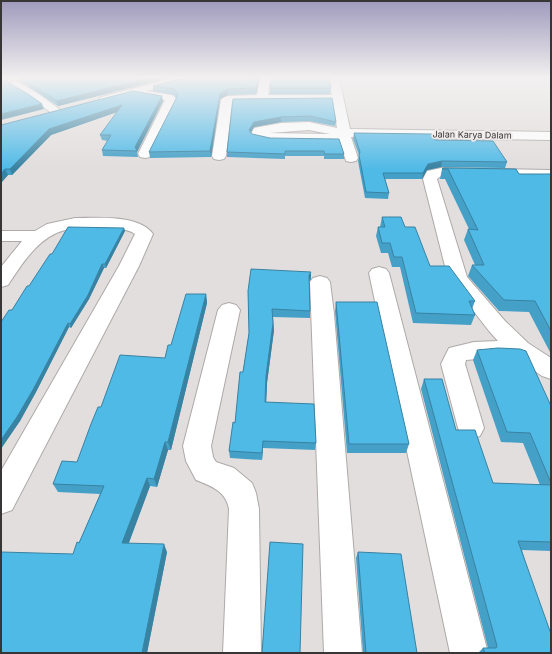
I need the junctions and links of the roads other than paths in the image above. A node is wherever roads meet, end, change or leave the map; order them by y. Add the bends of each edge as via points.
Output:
1 (57, 109) edge
2 (167, 109) edge
3 (226, 109) edge
4 (340, 109) edge
5 (43, 115) edge
6 (319, 132) dead end
7 (345, 135) junction
8 (551, 136) edge
9 (145, 154) dead end
10 (219, 156) dead end
11 (351, 158) dead end
12 (551, 174) edge
13 (1, 236) edge
14 (39, 236) junction
15 (379, 273) dead end
16 (1, 281) edge
17 (320, 282) dead end
18 (229, 310) dead end
19 (520, 349) junction
20 (551, 370) edge
21 (471, 428) edge
22 (1, 500) edge
23 (242, 653) edge
24 (343, 653) edge
25 (469, 653) edge

1 - 5 street via 61,111
2 - 9 street
3 - 10 street
4 - 7 street
6 - 7 street, Jalan Karya Dalam
7 - 8 street, Jalan Karya Dalam
7 - 11 street
12 - 19 street via 441,172 432,174 430,179 458,278
13 - 14 street
14 - 16 street via 27,246
14 - 22 street via 63,225 88,224 135,227 144,234
15 - 25 street
17 - 24 street
18 - 23 street via 197,446 200,461 206,471 224,478 241,493 244,509
19 - 20 street
19 - 21 street via 474,350 457,354 453,364

